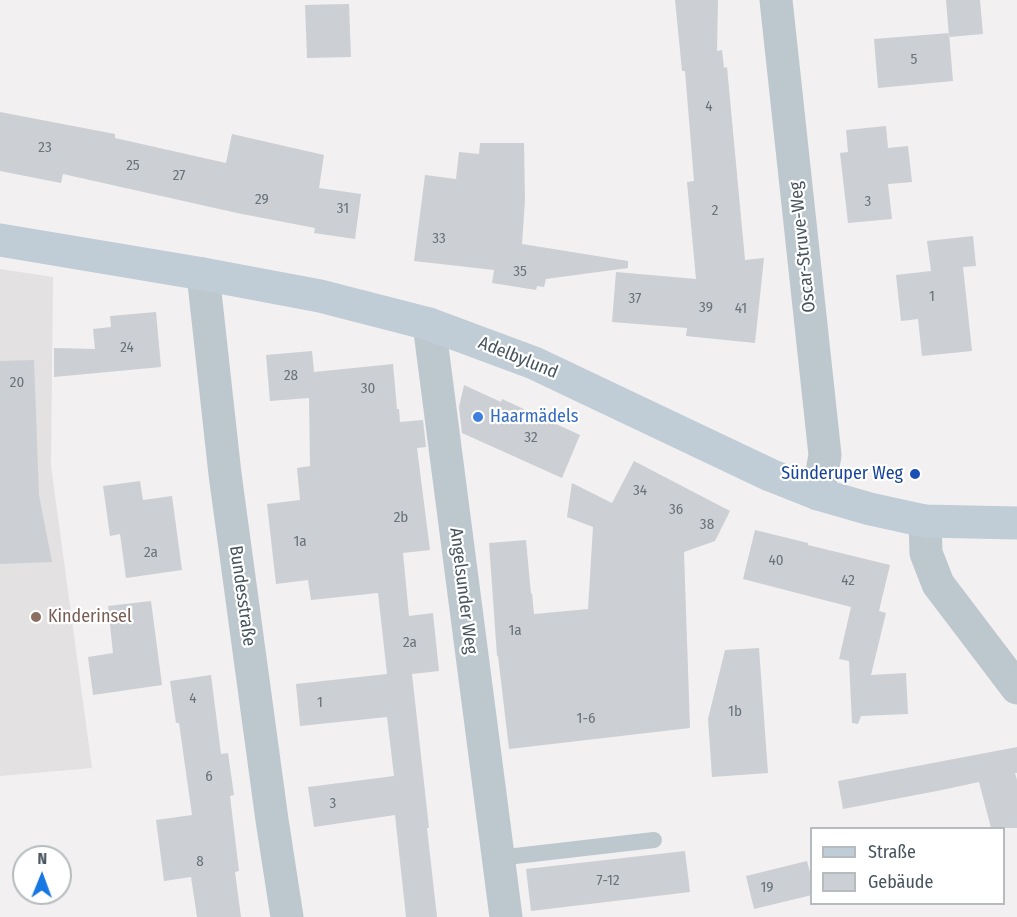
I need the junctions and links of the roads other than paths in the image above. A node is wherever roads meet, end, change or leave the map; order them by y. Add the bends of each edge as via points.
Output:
1 (776, 0) edge
2 (0, 240) edge
3 (203, 274) junction
4 (429, 324) junction
5 (818, 494) junction
6 (925, 521) junction
7 (1017, 523) edge
8 (1017, 688) edge
9 (654, 840) dead end
10 (498, 858) junction
11 (287, 917) edge
12 (506, 917) edge

1 - 5 street, Oscar-Struve-Weg via 825,455
2 - 3 street, Adelbylund
3 - 4 street, Adelbylund via 320,296
3 - 11 street, Bundesstraße via 228,497
4 - 5 street, Adelbylund via 534,363
4 - 10 street, Angelsunder Weg
5 - 6 street, Adelbylund
6 - 7 street, Adelbylund
6 - 8 street via 926,553 939,584
9 - 10 lane
10 - 12 street, Angelsunder Weg

